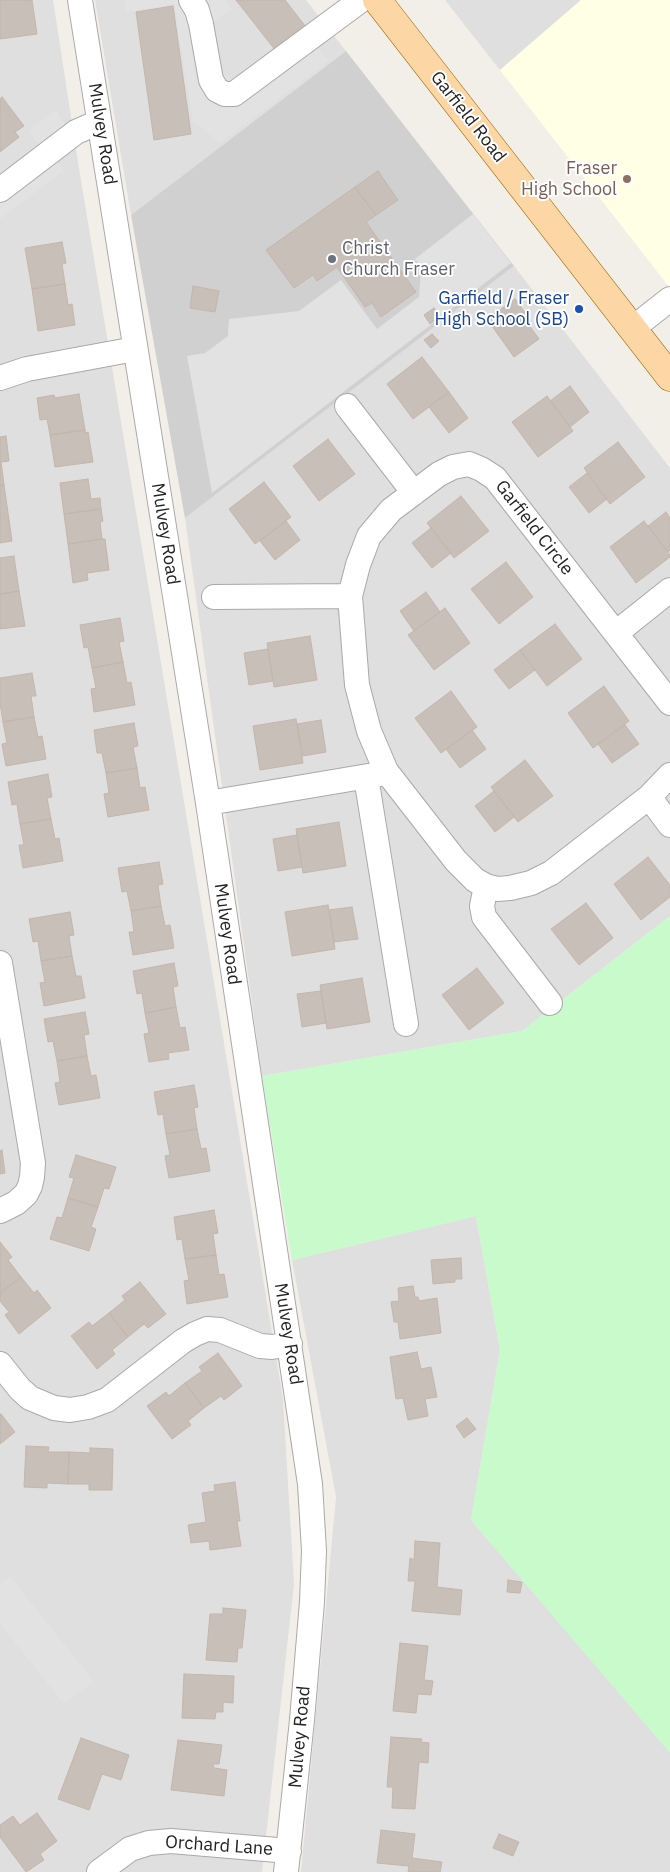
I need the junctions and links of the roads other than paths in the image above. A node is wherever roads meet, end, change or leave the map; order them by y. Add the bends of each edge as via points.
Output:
1 (80, 0) edge
2 (191, 0) edge
3 (361, 0) edge
4 (377, 0) edge
5 (100, 124) junction
6 (0, 190) edge
7 (670, 299) edge
8 (632, 329) junction
9 (135, 349) junction
10 (670, 377) edge
11 (0, 378) edge
12 (348, 406) dead end
13 (414, 493) junction
14 (670, 590) edge
15 (350, 596) junction
16 (214, 597) dead end
17 (616, 633) junction
18 (670, 703) edge
19 (376, 774) junction
20 (670, 775) edge
21 (649, 797) junction
22 (208, 803) junction
23 (670, 825) edge
24 (486, 886) junction
25 (0, 963) edge
26 (550, 1003) dead end
27 (406, 1024) dead end
28 (0, 1211) edge
29 (290, 1344) junction
30 (0, 1364) edge
31 (288, 1861) edge
32 (99, 1872) edge

1 - 5 street, Mulvey Road
2 - 3 street via 201,24 211,80 217,90 225,94 234,94
4 - 8 main road, Garfield Road
5 - 6 street via 76,132
5 - 9 street, Mulvey Road
7 - 8 street
8 - 10 main road, Garfield Road
9 - 11 street via 27,369
9 - 22 street, Mulvey Road
12 - 13 street
13 - 15 street, Garfield Circle via 391,510 369,536
13 - 17 street, Garfield Circle via 439,474 469,464 495,478
14 - 17 street
15 - 16 street
15 - 19 street, Garfield Circle via 360,699
17 - 18 street, Garfield Circle
19 - 22 street
19 - 24 street, Garfield Circle via 456,861
19 - 27 street
20 - 21 street
21 - 23 street
21 - 24 street via 551,873 531,883 510,888
22 - 29 street, Mulvey Road
24 - 26 street via 482,906 484,917
25 - 28 street via 33,1163 26,1194 16,1204
29 - 30 street via 260,1346 220,1330 207,1329 183,1341 107,1400 70,1410 54,1408 30,1398
29 - 31 street, Mulvey Road via 310,1484 314,1550
31 - 32 street, Orchard Lane via 170,1841 130,1849

